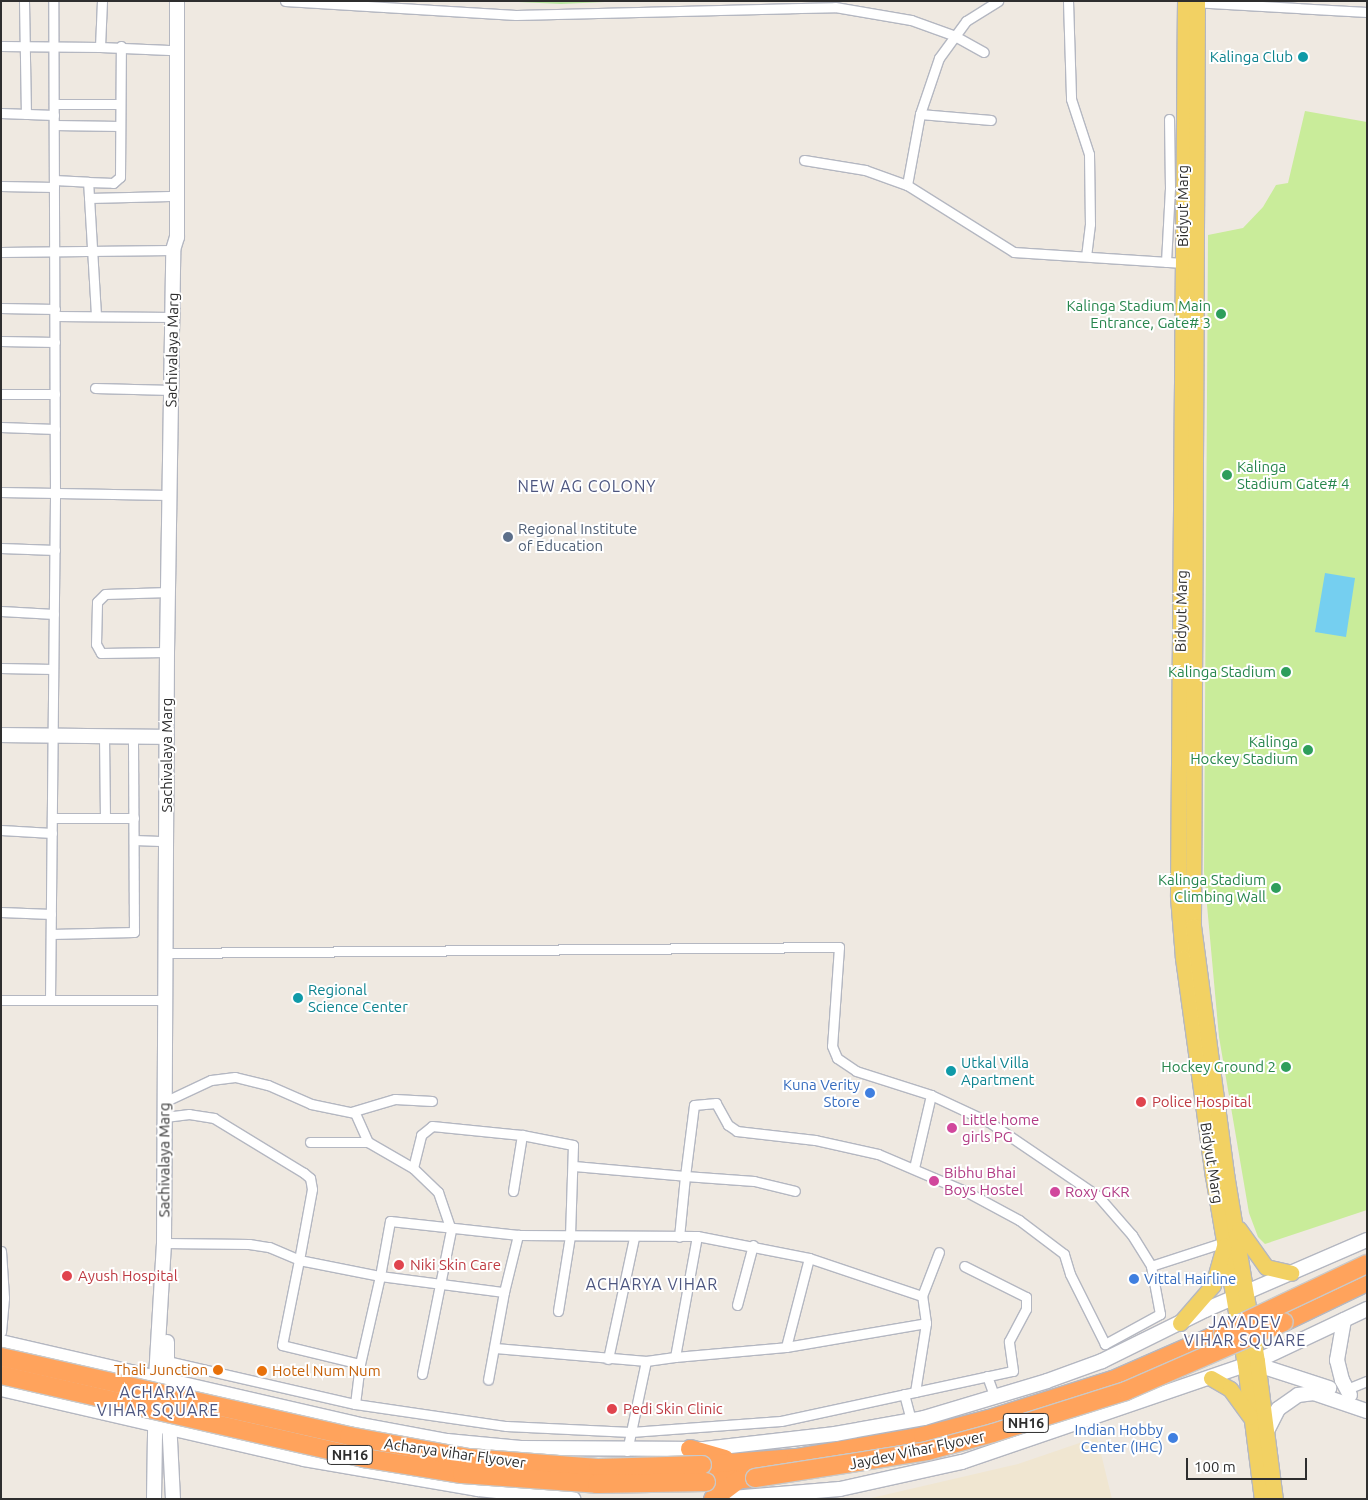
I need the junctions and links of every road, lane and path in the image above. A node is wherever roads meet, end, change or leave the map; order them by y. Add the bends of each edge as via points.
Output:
1 (24, 1) edge
2 (53, 1) edge
3 (102, 1) edge
4 (169, 1) edge
5 (177, 1) edge
6 (285, 1) edge
7 (998, 1) edge
8 (1068, 1) edge
9 (1189, 1) edge
10 (1245, 3) edge
11 (1367, 12) edge
12 (953, 35) junction
13 (1, 46) edge
14 (121, 46) junction
15 (24, 47) junction
16 (100, 47) junction
17 (54, 49) junction
18 (169, 50) junction
19 (984, 52) dead end
20 (54, 104) junction
21 (120, 104) junction
22 (1, 113) edge
23 (26, 114) junction
24 (920, 114) junction
25 (54, 115) junction
26 (1169, 119) dead end
27 (991, 120) dead end
28 (54, 125) junction
29 (120, 126) junction
30 (804, 160) dead end
31 (88, 182) junction
32 (54, 184) junction
33 (907, 185) junction
34 (1, 186) edge
35 (170, 196) junction
36 (89, 198) junction
37 (173, 247) junction
38 (91, 250) junction
39 (1, 252) edge
40 (54, 253) junction
41 (1086, 255) junction
42 (1166, 262) junction
43 (1183, 263) junction
44 (1, 308) edge
45 (55, 313) junction
46 (96, 315) junction
47 (173, 317) junction
48 (1, 341) edge
49 (55, 342) junction
50 (95, 388) dead end
51 (172, 390) junction
52 (1, 394) edge
53 (55, 394) junction
54 (1, 427) edge
55 (55, 429) junction
56 (1, 492) edge
57 (55, 494) junction
58 (169, 495) junction
59 (1, 548) edge
60 (55, 550) junction
61 (169, 592) junction
62 (1, 611) edge
63 (54, 614) junction
64 (167, 652) junction
65 (1, 668) edge
66 (53, 670) junction
67 (1, 735) edge
68 (53, 736) junction
69 (104, 736) junction
70 (134, 737) junction
71 (168, 737) junction
72 (105, 816) junction
73 (52, 818) junction
74 (134, 818) junction
75 (1, 830) edge
76 (52, 833) junction
77 (134, 840) junction
78 (167, 841) junction
79 (1, 912) edge
80 (51, 914) junction
81 (51, 934) junction
82 (166, 953) junction
83 (1, 1000) edge
84 (50, 1000) junction
85 (165, 1000) junction
86 (165, 1088) junction
87 (931, 1095) junction
88 (432, 1101) dead end
89 (351, 1112) junction
90 (165, 1117) junction
91 (522, 1135) junction
92 (310, 1142) dead end
93 (368, 1142) junction
94 (574, 1166) junction
95 (413, 1168) junction
96 (914, 1168) junction
97 (685, 1176) junction
98 (513, 1191) dead end
99 (796, 1191) dead end
100 (1234, 1221) junction
101 (451, 1230) junction
102 (518, 1235) junction
103 (570, 1236) junction
104 (697, 1236) junction
105 (679, 1237) junction
106 (634, 1238) junction
107 (1367, 1240) edge
108 (1225, 1242) junction
109 (164, 1243) junction
110 (753, 1245) junction
111 (1, 1251) edge
112 (939, 1252) dead end
113 (809, 1258) junction
114 (299, 1260) junction
115 (1367, 1264) edge
116 (964, 1266) dead end
117 (1151, 1266) junction
118 (163, 1267) junction
119 (1291, 1273) junction
120 (380, 1276) junction
121 (1367, 1282) edge
122 (439, 1284) junction
123 (504, 1292) junction
124 (1240, 1295) junction
125 (922, 1296) junction
126 (737, 1305) dead end
127 (1367, 1309) edge
128 (558, 1311) dead end
129 (1344, 1320) junction
130 (926, 1323) junction
131 (1180, 1323) junction
132 (1, 1332) edge
133 (1, 1342) edge
134 (786, 1347) junction
135 (495, 1348) junction
136 (1, 1357) edge
137 (675, 1357) junction
138 (608, 1359) junction
139 (167, 1361) junction
140 (646, 1361) junction
141 (360, 1364) junction
142 (1253, 1364) junction
143 (128, 1371) junction
144 (422, 1374) dead end
145 (1, 1375) edge
146 (988, 1376) junction
147 (1211, 1378) junction
148 (161, 1380) junction
149 (488, 1380) dead end
150 (1367, 1381) edge
151 (1, 1389) edge
152 (216, 1391) junction
153 (915, 1392) junction
154 (1348, 1392) junction
155 (904, 1394) junction
156 (995, 1398) junction
157 (1367, 1402) edge
158 (351, 1404) junction
159 (1367, 1412) edge
160 (135, 1420) junction
161 (911, 1420) junction
162 (343, 1421) junction
163 (1252, 1421) junction
164 (155, 1425) junction
165 (170, 1428) junction
166 (631, 1432) junction
167 (192, 1433) junction
168 (1266, 1433) junction
169 (690, 1450) junction
170 (627, 1451) junction
171 (746, 1471) junction
172 (704, 1474) junction
173 (154, 1499) edge
174 (173, 1499) edge
175 (573, 1499) edge
176 (713, 1499) edge
177 (720, 1499) edge
178 (1262, 1499) edge
179 (1275, 1499) edge

1 - 15 street
2 - 17 street
3 - 16 street
4 - 18 street, Sachivalaya Marg
5 - 37 street, Sachivalaya Marg via 177,237
6 - 12 street via 516,15 828,6 911,20
7 - 12 street via 966,21
8 - 41 street via 1071,99 1087,144 1090,169
9 - 10 street
9 - 43 main road, Bidyut Marg
9 - 100 main road, Bidyut Marg via 1192,906 1196,957
10 - 11 street
12 - 19 street
12 - 24 street via 929,82
13 - 15 street
14 - 16 street
14 - 18 street
14 - 21 street
15 - 17 street
15 - 23 street
16 - 17 street
17 - 20 street
18 - 35 street, Sachivalaya Marg
20 - 21 street
20 - 25 street
21 - 29 street
22 - 23 street
23 - 25 street
24 - 27 street
24 - 33 street
25 - 28 street
26 - 42 street
28 - 29 street
28 - 32 street
29 - 31 street via 120,177 112,183
30 - 33 street via 865,170
31 - 32 street
31 - 36 street
32 - 34 street
32 - 40 street
33 - 41 street via 1014,252
35 - 36 street
35 - 37 street, Sachivalaya Marg via 168,237
36 - 38 street
37 - 38 street
37 - 47 street, Sachivalaya Marg
38 - 40 street
38 - 46 street
39 - 40 street
40 - 45 street
41 - 42 street
42 - 43 street
43 - 108 main road, Bidyut Marg via 1178,897 1183,958
44 - 45 street
45 - 46 street
45 - 49 street
46 - 47 street
47 - 51 street, Sachivalaya Marg
48 - 49 street
49 - 53 street
50 - 51 street
51 - 58 street, Sachivalaya Marg
52 - 53 street
53 - 55 street
54 - 55 street
55 - 57 street
56 - 57 street
57 - 58 street
57 - 60 street
58 - 61 street, Sachivalaya Marg
59 - 60 street
60 - 63 street
61 - 64 street, Sachivalaya Marg
61 - 64 street via 105,594 99,596 97,602 96,644 101,653
62 - 63 street
63 - 66 street
64 - 71 street, Sachivalaya Marg
65 - 66 street
66 - 68 street
67 - 68 street
68 - 69 street
68 - 73 street
69 - 70 street
69 - 72 street
70 - 71 street
70 - 74 street
71 - 78 street, Sachivalaya Marg
72 - 73 street
72 - 74 street
73 - 76 street
74 - 77 street
75 - 76 street
76 - 80 street
77 - 78 street
77 - 81 street via 134,932
78 - 82 street, Sachivalaya Marg
79 - 80 street
80 - 81 street
81 - 84 street
82 - 85 street, Sachivalaya Marg
82 - 87 street via 839,947 832,1046 837,1058 856,1071
83 - 84 street
84 - 85 street
85 - 86 street, Sachivalaya Marg
86 - 89 street via 234,1077 268,1085 311,1104
86 - 90 street, Sachivalaya Marg
87 - 96 street
87 - 117 street via 989,1122 1098,1196 1132,1235
88 - 89 street via 395,1099
89 - 93 street via 359,1119
90 - 109 street, Sachivalaya Marg
90 - 114 street via 189,1114 214,1118 310,1178 312,1189
91 - 94 street via 573,1145
91 - 95 street via 432,1126 420,1135
91 - 98 street
92 - 93 street
93 - 95 street
94 - 97 street
94 - 103 street
95 - 101 street via 438,1192
96 - 97 street via 848,1146 737,1131 728,1125 719,1105 712,1101 698,1103 692,1109
96 - 117 street via 967,1192 1058,1246 1105,1344 1160,1314
97 - 99 street via 754,1181
97 - 105 street
100 - 119 main road via 1266,1267
100 - 124 main road, Bidyut Marg
101 - 102 street
101 - 120 street via 390,1222
101 - 122 street
102 - 103 street
102 - 123 street
103 - 106 street
103 - 128 street
104 - 105 street
104 - 110 street
104 - 137 street
105 - 106 street
106 - 138 street
107 - 119 street
108 - 117 street
108 - 124 main road, Bidyut Marg
108 - 131 main road via 1213,1285
109 - 114 street via 249,1244
109 - 118 street, Sachivalaya Marg
110 - 113 street
110 - 126 street
111 - 132 street via 4,1298
112 - 125 street
113 - 125 street
113 - 134 street
114 - 120 street
114 - 141 street via 282,1345
115 - 171 highway, Jaydev Vihar Flyover / NH16, bridge via 1163,1359 1046,1403 923,1436
116 - 146 street via 1022,1294 1028,1303 1009,1341 1013,1371
118 - 139 street, Sachivalaya Marg
118 - 148 street, Sachivalaya Marg
119 - 124 street
120 - 122 street
120 - 141 street
121 - 171 highway, Jaydev Vihar Flyover / NH16, bridge via 1126,1391 927,1451
122 - 123 street
122 - 144 street
123 - 135 street
124 - 131 street
124 - 142 main road, Bidyut Marg
125 - 130 street
127 - 129 street
129 - 142 street
129 - 154 street via 1337,1360
130 - 134 street
130 - 153 street
131 - 156 street via 1102,1361
133 - 143 street
134 - 137 street
135 - 138 street
135 - 149 street
136 - 172 highway, Acharya vihar Flyover / NH16, bridge via 349,1436 469,1458
137 - 140 street
138 - 140 street
139 - 148 street, Sachivalaya Marg
139 - 158 street
140 - 166 street
141 - 158 street
142 - 147 street
142 - 154 street
142 - 163 main road
142 - 168 main road
143 - 148 street
143 - 160 street
145 - 172 highway, Acharya vihar Flyover / NH16, bridge via 364,1458 462,1474 597,1484
146 - 153 street
146 - 156 street
147 - 163 main road via 1230,1390
147 - 177 street via 962,1462 840,1489
148 - 152 street
148 - 164 street, Sachivalaya Marg
148 - 165 street
150 - 154 street
151 - 160 street
152 - 162 street
152 - 167 street via 202,1398
153 - 155 street
154 - 157 street
155 - 161 street
155 - 166 street via 781,1421
156 - 161 street
158 - 162 street
158 - 166 street via 506,1426
159 - 168 street via 1314,1393 1298,1395 1278,1409
160 - 164 street
161 - 169 street via 835,1434
162 - 170 street via 448,1442
163 - 178 main road
164 - 165 street
164 - 173 street, Sachivalaya Marg
165 - 167 street
165 - 174 street
166 - 170 street
167 - 175 street via 386,1474 478,1489
168 - 179 main road
169 - 170 street
169 - 171 highway
171 - 172 highway, Acharya vihar Flyover / NH16
171 - 176 highway

